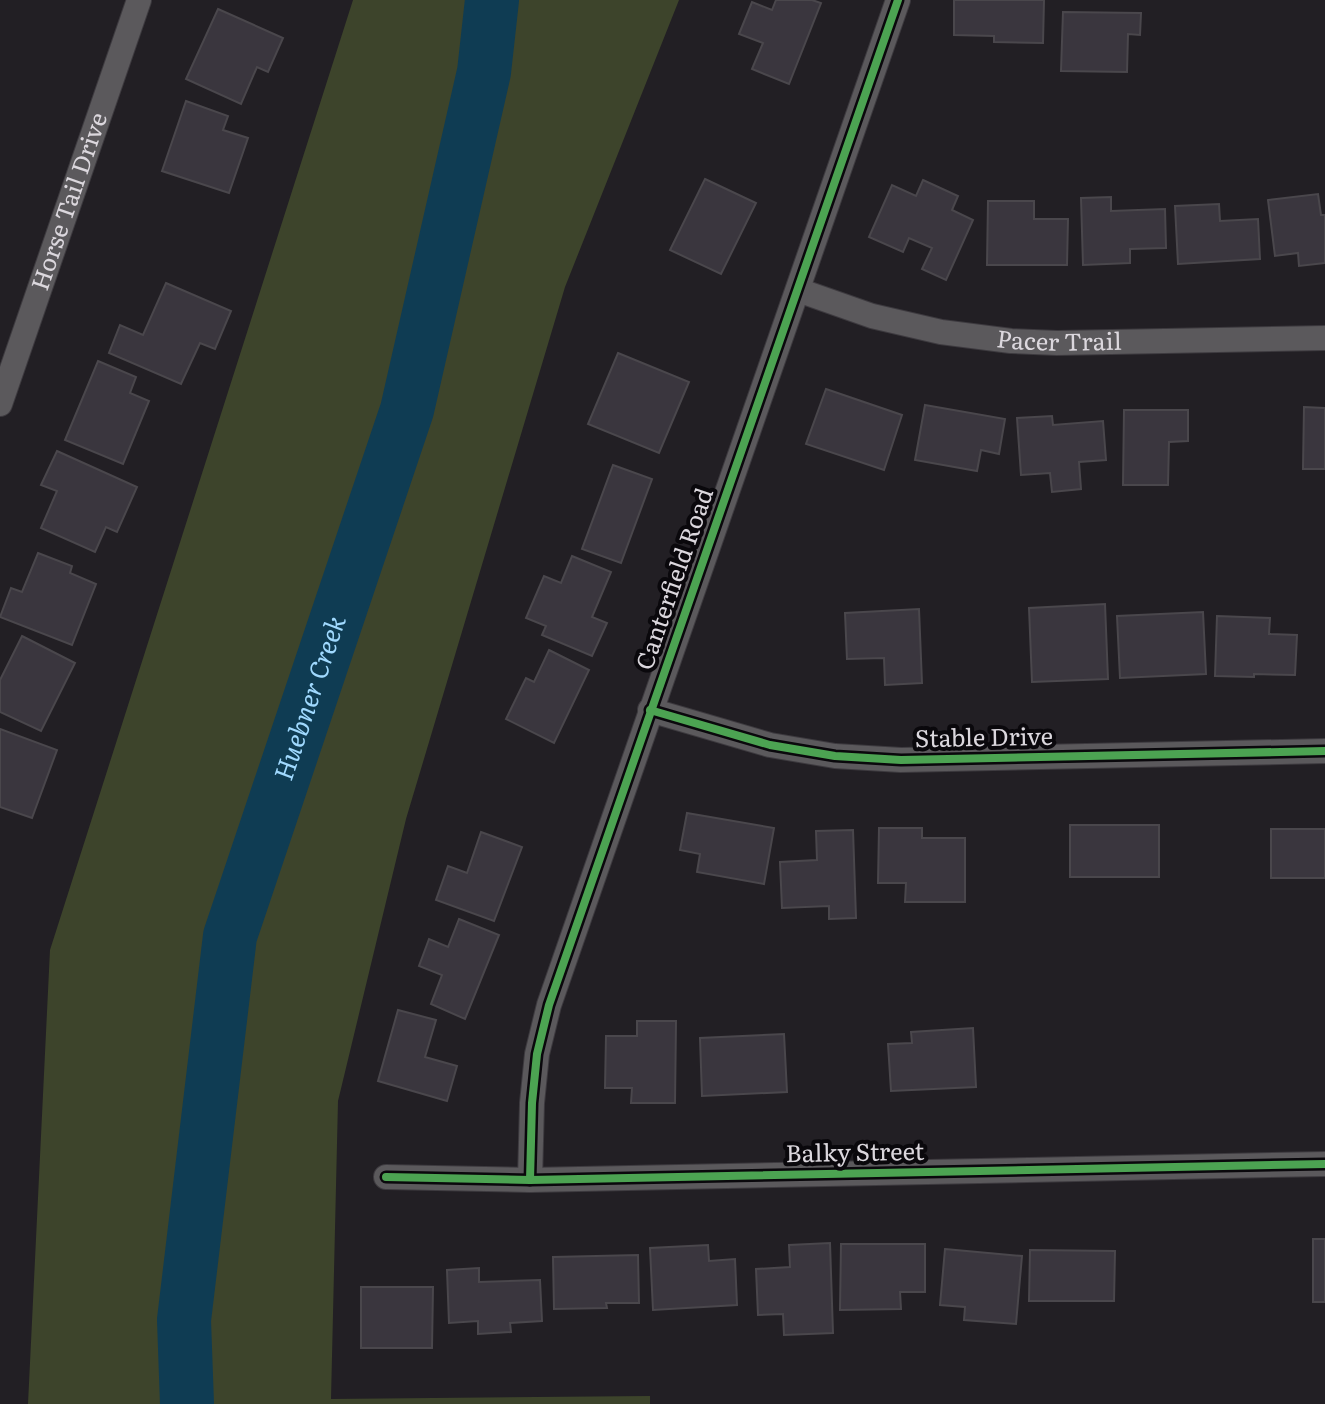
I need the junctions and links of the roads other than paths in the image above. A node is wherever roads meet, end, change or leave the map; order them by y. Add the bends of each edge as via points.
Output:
1 (139, 0) edge
2 (898, 0) edge
3 (798, 290) junction
4 (1325, 338) edge
5 (0, 404) edge
6 (650, 710) junction
7 (1325, 751) edge
8 (1325, 1164) edge
9 (386, 1177) dead end
10 (530, 1180) junction

1 - 5 street, Horse Tail Drive
2 - 3 street, Canterfield Road
3 - 4 street, Pacer Trail via 872,316 1011,341
3 - 6 street, Canterfield Road
6 - 7 street, Stable Drive via 770,745 835,756 901,760
6 - 10 street, Canterfield Road via 549,1005 537,1054
8 - 10 street, Balky Street
9 - 10 street, Balky Street

